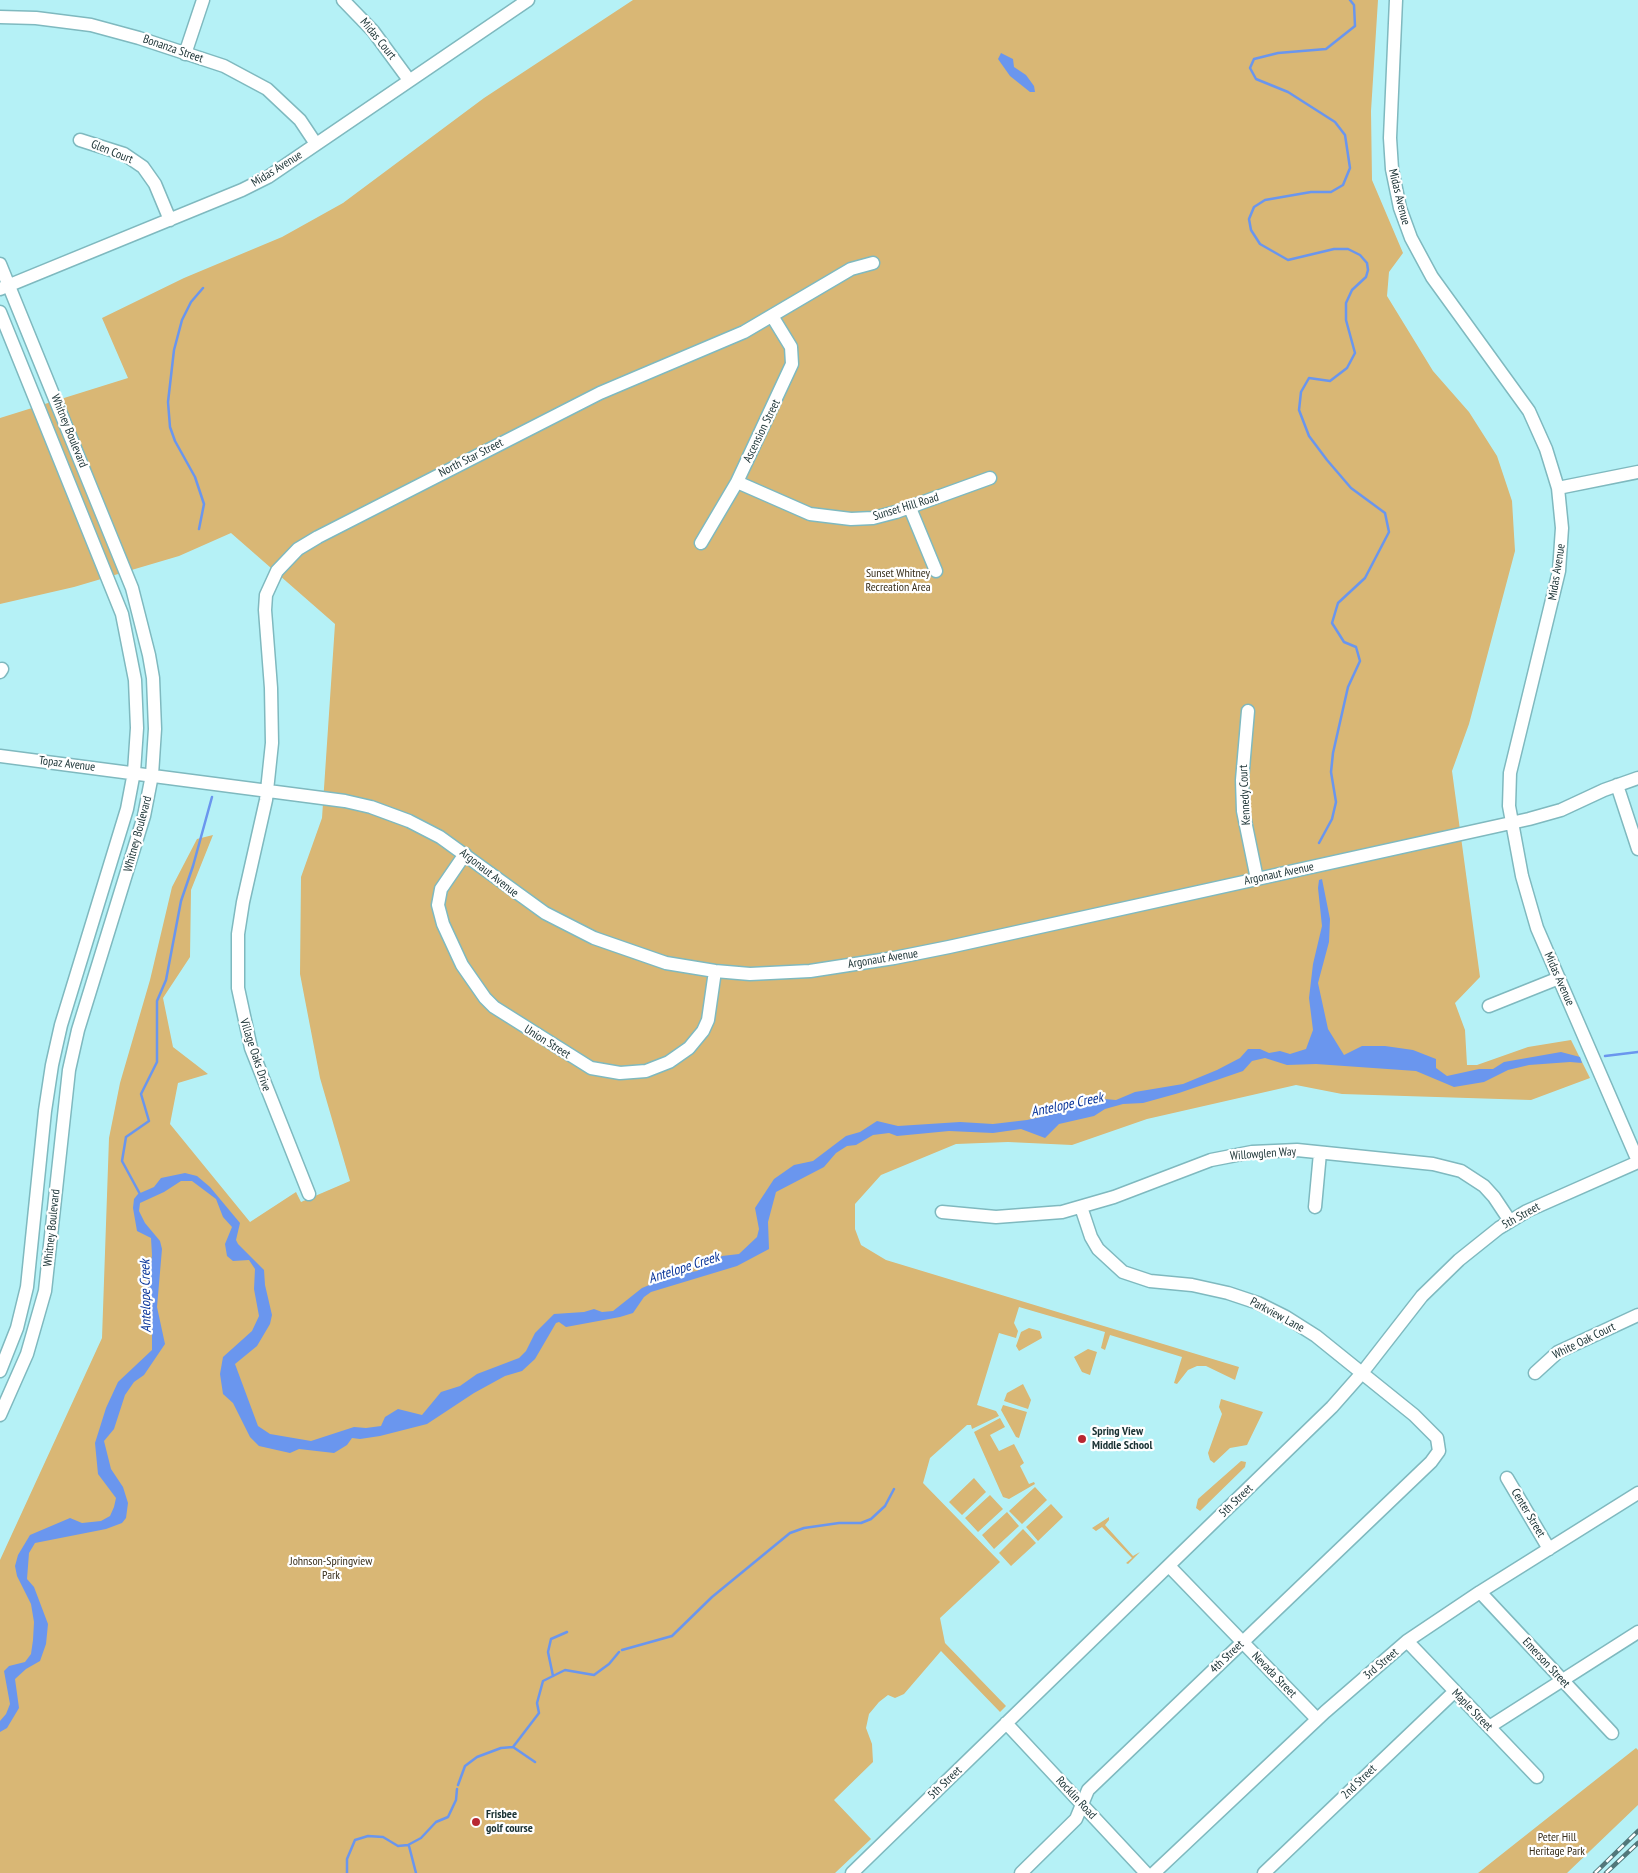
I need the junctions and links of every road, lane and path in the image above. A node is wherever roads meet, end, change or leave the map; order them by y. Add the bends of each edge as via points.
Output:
1 (203, 0) edge
2 (343, 0) edge
3 (528, 0) edge
4 (1396, 0) edge
5 (0, 17) edge
6 (185, 54) junction
7 (409, 80) junction
8 (80, 140) dead end
9 (316, 144) junction
10 (170, 220) junction
11 (873, 262) dead end
12 (0, 264) edge
13 (4, 287) edge
14 (0, 312) edge
15 (772, 316) junction
16 (1638, 472) edge
17 (990, 478) dead end
18 (737, 482) junction
19 (1558, 488) junction
20 (910, 508) junction
21 (701, 543) dead end
22 (936, 571) dead end
23 (1248, 711) dead end
24 (0, 756) edge
25 (134, 772) junction
26 (152, 775) junction
27 (1638, 778) edge
28 (1617, 784) junction
29 (267, 790) junction
30 (1512, 823) junction
31 (1638, 849) edge
32 (465, 854) junction
33 (1256, 879) junction
34 (715, 971) junction
35 (1559, 978) junction
36 (1489, 1006) dead end
37 (1320, 1152) junction
38 (1638, 1161) edge
39 (309, 1194) dead end
40 (1081, 1207) junction
41 (1315, 1207) dead end
42 (942, 1212) dead end
43 (1510, 1221) junction
44 (1638, 1315) edge
45 (0, 1371) edge
46 (1362, 1372) junction
47 (1535, 1373) dead end
48 (0, 1415) edge
49 (1439, 1446) joint
50 (1507, 1478) dead end
51 (1638, 1493) edge
52 (1549, 1549) junction
53 (1169, 1566) junction
54 (1480, 1592) junction
55 (1638, 1632) edge
56 (1407, 1641) junction
57 (1243, 1642) junction
58 (1563, 1680) junction
59 (1454, 1692) junction
60 (1317, 1719) junction
61 (1006, 1724) junction
62 (1489, 1728) junction
63 (1612, 1733) dead end
64 (1536, 1777) dead end
65 (1082, 1806) junction
66 (852, 1873) edge
67 (1021, 1873) edge
68 (1146, 1873) edge
69 (1154, 1873) edge
70 (1264, 1873) edge

1 - 6 street
2 - 7 street, Midas Court via 373,31
3 - 7 street, Midas Avenue
4 - 19 street, Midas Avenue via 1390,138 1400,208 1411,238 1432,276 1529,411 1546,449
5 - 6 street, Bonanza Street via 91,25
6 - 9 street, Bonanza Street via 224,66 267,88 300,120
7 - 9 street, Midas Avenue
8 - 10 street, Glen Court via 124,154 143,166 155,184
9 - 10 street, Midas Avenue via 255,184
10 - 13 street, Midas Avenue
11 - 15 street, North Star Street via 851,269
12 - 13 street, Whitney Boulevard
13 - 26 street, Whitney Boulevard via 125,567 138,608 153,678 155,729
14 - 25 street, Whitney Boulevard via 122,614 136,696
15 - 18 street, Ascension Street via 791,347 792,364
15 - 29 street, North Star Street via 719,343 600,393 318,537 284,561 270,584 265,610 273,716
16 - 19 street
17 - 20 street, Sunset Hill Road
18 - 20 street, Sunset Hill Road via 791,507 831,518 873,518
18 - 21 street, Ascension Street
19 - 30 street, Midas Avenue via 1562,528 1559,571 1510,773 1508,797
20 - 22 street
23 - 33 street, Kennedy Court via 1243,803
24 - 25 street, Topaz Avenue
25 - 26 street, Topaz Avenue
25 - 45 street, Whitney Boulevard via 126,816 55,1051 45,1111 27,1287 17,1328
26 - 29 street, Argonaut Avenue
26 - 48 street, Whitney Boulevard via 144,816 78,1030 69,1070 49,1263 40,1313 19,1374
27 - 28 street, Argonaut Avenue
28 - 30 street, Argonaut Avenue via 1561,810
28 - 31 street
29 - 32 street, Argonaut Avenue via 371,806 424,828
29 - 39 street, Village Oaks Drive via 242,906 238,934 238,988 251,1048
30 - 33 street, Argonaut Avenue
30 - 35 street, Midas Avenue via 1537,928
32 - 34 street, Argonaut Avenue via 545,914 594,938 658,960
32 - 34 street, Union Street via 440,889 438,902 443,924 462,964 494,1007 591,1068 620,1073 646,1071 669,1062 689,1048 708,1020
33 - 34 street, Argonaut Avenue via 894,958 779,974
35 - 36 street
35 - 38 street, Midas Avenue
37 - 40 street, Willowglen Way via 1273,1151 1229,1156 1184,1168
37 - 41 street
37 - 43 street, Willowglen Way via 1433,1164 1461,1171 1484,1186
38 - 43 street, 5th Street
40 - 42 street, Willowglen Way via 1016,1217
40 - 46 street, Parkview Lane via 1098,1249 1123,1272 1150,1281 1210,1289 1258,1303 1301,1326
43 - 46 street, 5th Street via 1469,1251 1440,1278
44 - 47 street, White Oak Court via 1558,1352
46 - 49 street, Parkview Lane via 1430,1430
46 - 53 street, 5th Street via 1310,1429
49 - 57 street, 4th Street via 1431,1462
50 - 52 street, Center Street
51 - 52 street, 3rd Street
52 - 54 street, 3rd Street
53 - 57 street, Nevada Street
53 - 61 street, 5th Street
54 - 56 street, 3rd Street
54 - 58 street, Emerson Street
55 - 58 street
56 - 59 street, Maple Street
56 - 60 street, 3rd Street
57 - 60 street, Nevada Street
57 - 65 street, 4th Street via 1088,1790
58 - 62 street
58 - 63 street, Emerson Street
59 - 62 street, Maple Street
59 - 70 street, 2nd Street
60 - 69 street, 3rd Street
61 - 65 street, Rocklin Road
61 - 66 street, 5th Street
62 - 64 street, Maple Street
65 - 67 street, 4th Street via 1076,1819
65 - 68 street, Rocklin Road

